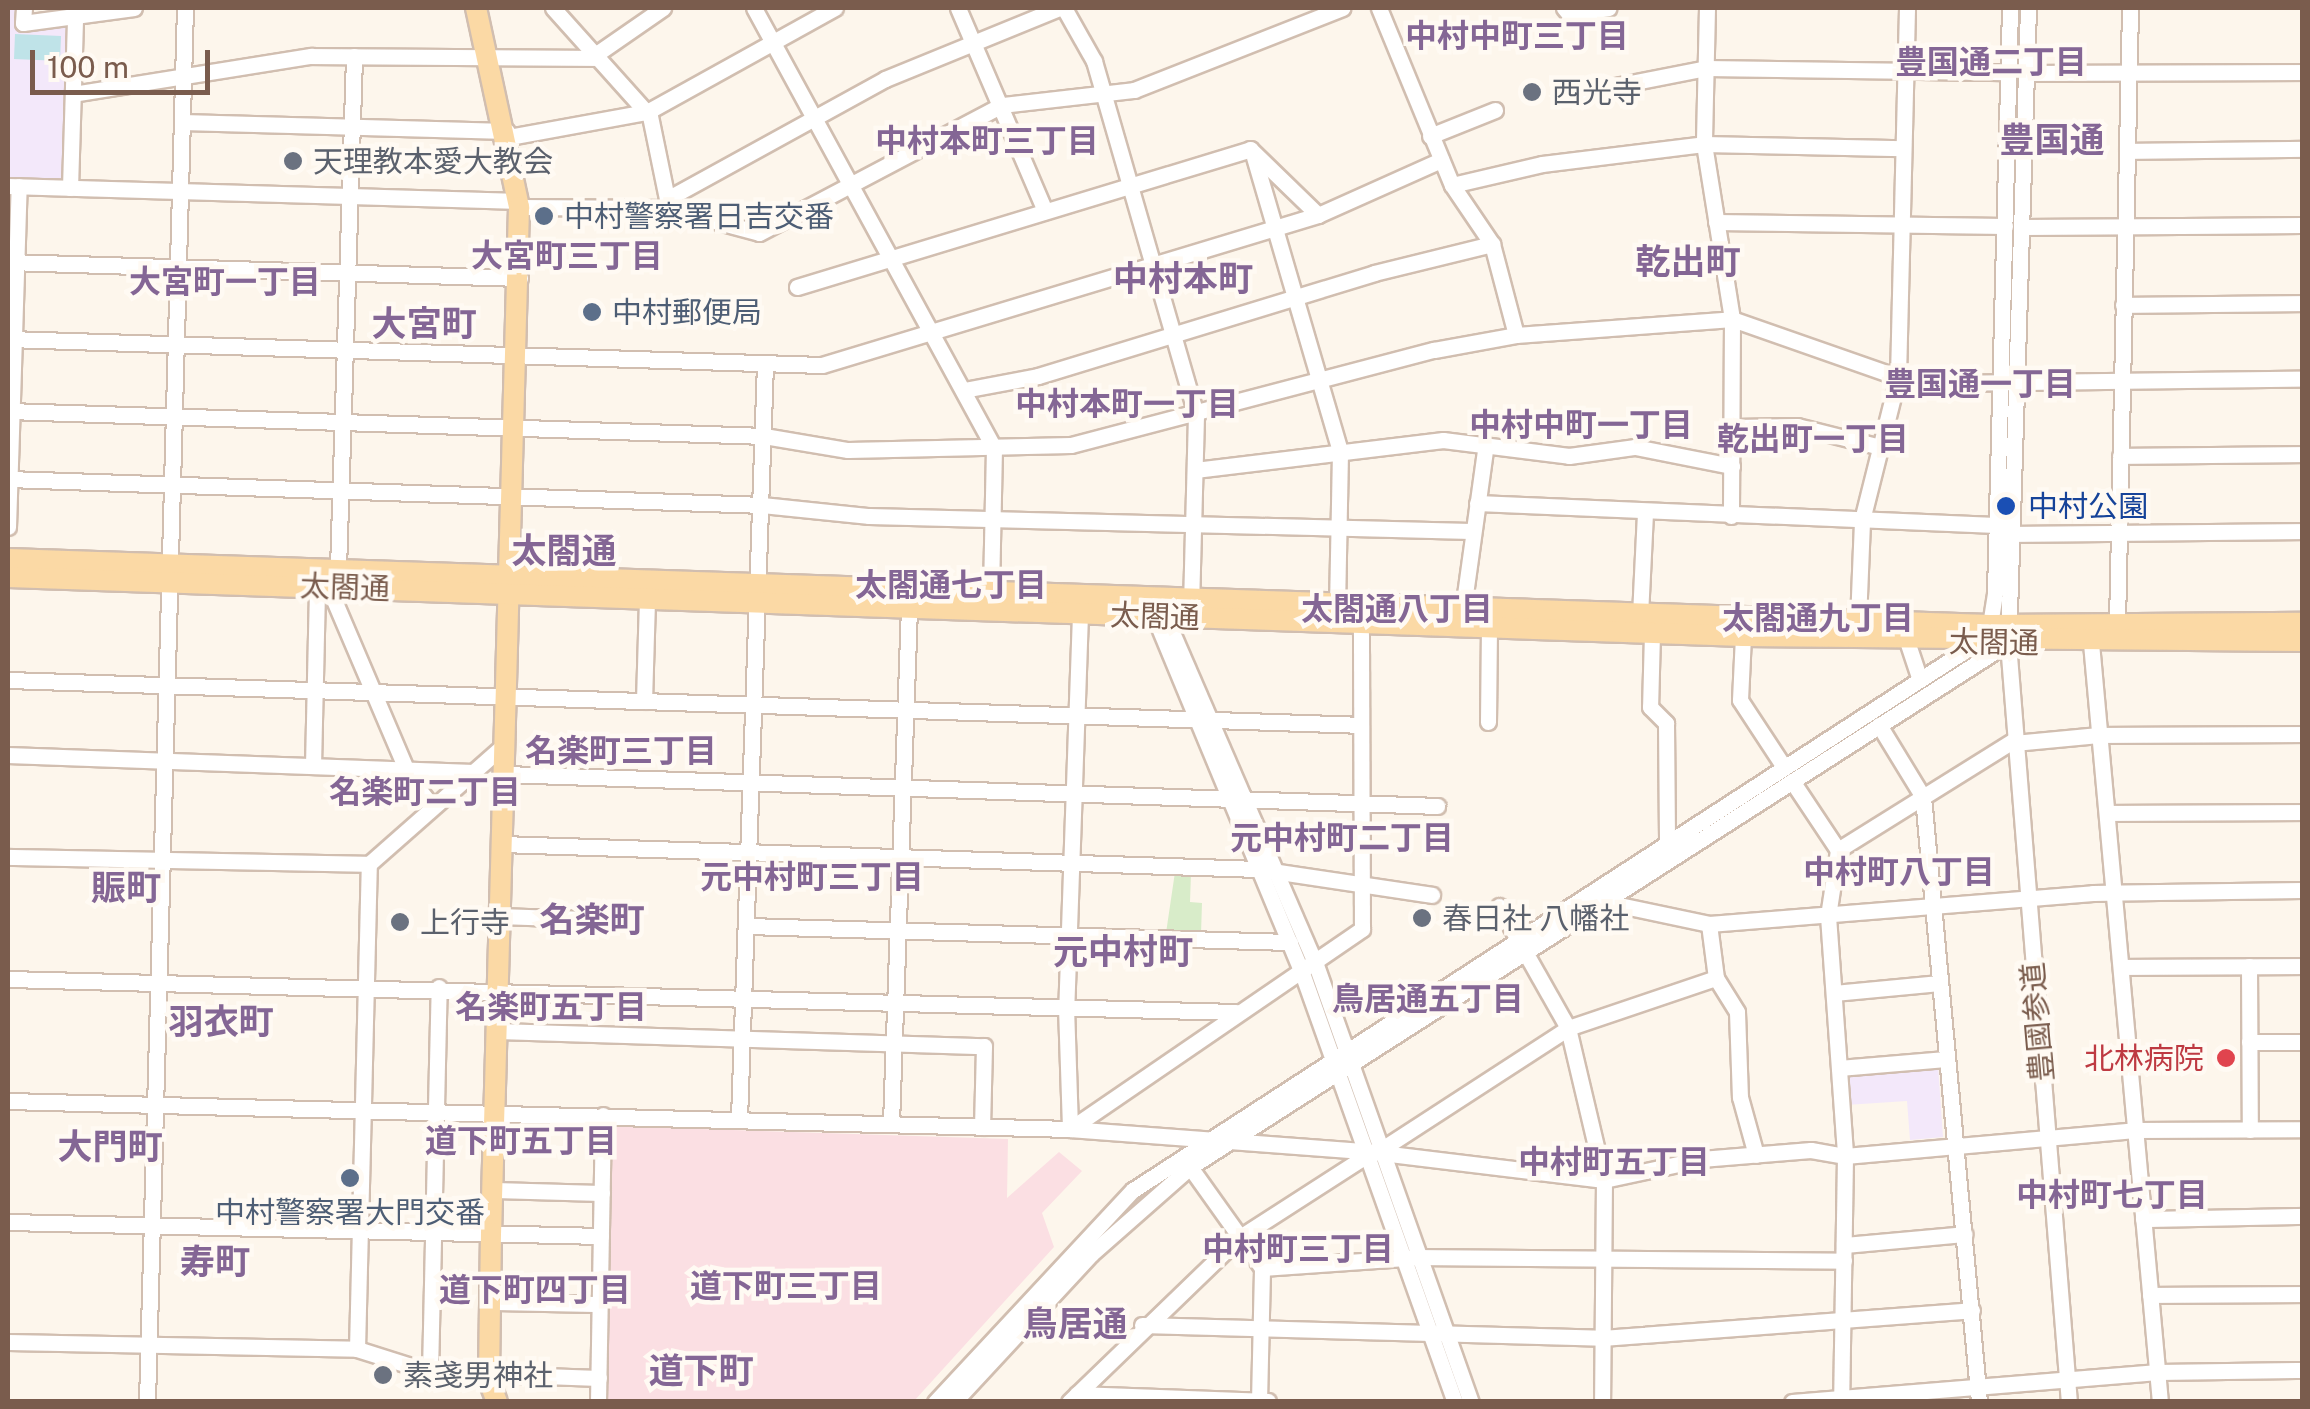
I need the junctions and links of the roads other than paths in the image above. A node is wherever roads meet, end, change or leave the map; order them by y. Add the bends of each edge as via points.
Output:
1 (24, 8) edge
2 (134, 8) edge
3 (185, 8) edge
4 (476, 8) edge
5 (554, 8) edge
6 (664, 8) edge
7 (754, 8) edge
8 (835, 8) edge
9 (958, 8) edge
10 (1061, 8) edge
11 (1342, 8) edge
12 (1379, 8) edge
13 (1564, 8) edge
14 (1609, 8) edge
15 (1707, 8) edge
16 (1907, 8) edge
17 (2010, 8) edge
18 (2028, 8) edge
19 (2130, 8) edge
20 (75, 16) junction
21 (975, 42) junction
22 (774, 44) junction
23 (354, 56) junction
24 (596, 56) junction
25 (490, 59) junction
26 (1706, 68) junction
27 (1905, 71) junction
28 (2008, 72) junction
29 (2302, 72) edge
30 (2026, 74) junction
31 (2128, 74) junction
32 (183, 78) junction
33 (1102, 92) junction
34 (73, 94) junction
35 (1574, 94) dead end
36 (1002, 105) junction
37 (1495, 110) dead end
38 (647, 112) junction
39 (814, 118) junction
40 (182, 122) junction
41 (352, 128) junction
42 (508, 134) junction
43 (1430, 136) junction
44 (1704, 144) junction
45 (1904, 148) junction
46 (2302, 149) edge
47 (2126, 151) junction
48 (1253, 152) junction
49 (1441, 160) junction
50 (853, 184) junction
51 (1452, 185) junction
52 (13, 186) edge
53 (1128, 186) junction
54 (70, 188) junction
55 (180, 190) junction
56 (350, 197) junction
57 (519, 204) junction
58 (666, 204) junction
59 (1045, 212) junction
60 (1318, 215) junction
61 (1716, 222) junction
62 (1902, 224) junction
63 (2302, 225) edge
64 (1274, 226) junction
65 (2005, 226) junction
66 (2125, 226) junction
67 (2023, 227) junction
68 (1492, 244) junction
69 (892, 259) junction
70 (12, 262) edge
71 (177, 264) junction
72 (1152, 265) junction
73 (348, 271) junction
74 (520, 278) junction
75 (796, 287) dead end
76 (1296, 299) junction
77 (2302, 303) edge
78 (2123, 305) junction
79 (1732, 319) junction
80 (932, 331) junction
81 (1173, 335) junction
82 (1516, 335) junction
83 (10, 339) edge
84 (174, 346) junction
85 (345, 352) junction
86 (520, 356) junction
87 (765, 365) junction
88 (1898, 378) junction
89 (2302, 379) edge
90 (1319, 380) junction
91 (2121, 381) junction
92 (2001, 382) junction
93 (2018, 382) junction
94 (964, 390) junction
95 (9, 411) edge
96 (1196, 415) junction
97 (171, 416) junction
98 (342, 421) junction
99 (518, 427) junction
100 (1733, 427) junction
101 (764, 436) junction
102 (1880, 447) junction
103 (994, 448) junction
104 (1485, 450) junction
105 (1340, 452) junction
106 (2302, 454) edge
107 (2120, 456) junction
108 (1732, 466) junction
109 (1195, 470) junction
110 (8, 479) edge
111 (168, 484) junction
112 (340, 489) junction
113 (516, 495) junction
114 (1478, 503) junction
115 (762, 505) junction
116 (1644, 513) junction
117 (1731, 516) junction
118 (992, 519) junction
119 (1862, 520) junction
120 (1193, 523) junction
121 (1996, 524) junction
122 (8, 527) edge
123 (1338, 528) junction
124 (1471, 531) junction
125 (2118, 532) junction
126 (2302, 532) edge
127 (2014, 534) junction
128 (8, 559) edge
129 (165, 573) junction
130 (8, 576) edge
131 (328, 580) junction
132 (511, 583) junction
133 (991, 592) junction
134 (759, 593) junction
135 (647, 598) junction
136 (1337, 606) junction
137 (908, 608) junction
138 (1191, 609) junction
139 (1462, 609) junction
140 (1080, 614) junction
141 (1640, 614) junction
142 (1160, 616) junction
143 (1858, 621) junction
144 (1361, 624) junction
145 (2117, 624) junction
146 (2302, 624) edge
147 (1489, 627) junction
148 (1652, 633) junction
149 (1996, 634) junction
150 (1742, 636) junction
151 (1906, 641) junction
152 (2302, 641) edge
153 (2091, 643) junction
154 (8, 680) edge
155 (1920, 680) junction
156 (163, 686) junction
157 (315, 692) junction
158 (374, 694) junction
159 (506, 697) junction
160 (644, 701) junction
161 (755, 706) junction
162 (905, 710) junction
163 (1076, 716) junction
164 (1204, 719) junction
165 (1488, 722) dead end
166 (1361, 724) junction
167 (1879, 725) junction
168 (2302, 734) edge
169 (2100, 735) junction
170 (2014, 742) junction
171 (505, 744) junction
172 (8, 756) edge
173 (161, 760) junction
174 (314, 766) junction
175 (406, 769) junction
176 (474, 772) junction
177 (504, 774) junction
178 (1788, 774) junction
179 (752, 782) junction
180 (903, 788) junction
181 (1074, 793) junction
182 (1923, 797) junction
183 (1240, 799) junction
184 (1362, 802) junction
185 (1438, 806) dead end
186 (433, 807) junction
187 (2302, 812) edge
188 (2107, 814) junction
189 (1667, 842) junction
190 (502, 844) junction
191 (1838, 850) junction
192 (749, 852) junction
193 (8, 857) edge
194 (901, 857) junction
195 (159, 861) junction
196 (1072, 863) junction
197 (369, 864) junction
198 (1267, 870) junction
199 (1362, 881) junction
200 (2302, 890) edge
201 (2114, 892) junction
202 (1432, 895) dead end
203 (2027, 897) junction
204 (1605, 902) junction
205 (1498, 906) dead end
206 (1934, 906) junction
207 (499, 916) junction
208 (1828, 916) junction
209 (615, 920) dead end
210 (1709, 924) junction
211 (747, 926) junction
212 (898, 930) junction
213 (1069, 936) junction
214 (1514, 938) junction
215 (1290, 942) junction
216 (1522, 954) junction
217 (1309, 966) junction
218 (2248, 966) junction
219 (2302, 966) edge
220 (2122, 968) junction
221 (1716, 978) junction
222 (8, 979) edge
223 (156, 982) junction
224 (1940, 983) junction
225 (364, 986) junction
226 (438, 988) junction
227 (497, 989) junction
228 (1834, 992) junction
229 (744, 996) junction
230 (896, 1001) junction
231 (1066, 1006) junction
232 (1236, 1012) junction
233 (1568, 1028) junction
234 (497, 1031) junction
235 (742, 1039) junction
236 (2249, 1042) junction
237 (2302, 1042) edge
238 (895, 1043) junction
239 (1946, 1059) junction
240 (1342, 1060) junction
241 (1840, 1068) junction
242 (8, 1100) edge
243 (154, 1104) junction
244 (362, 1108) junction
245 (436, 1110) junction
246 (494, 1112) junction
247 (603, 1115) junction
248 (739, 1119) junction
249 (892, 1123) junction
250 (982, 1126) junction
251 (1070, 1129) junction
252 (2302, 1129) edge
253 (2134, 1130) junction
254 (2250, 1130) junction
255 (2047, 1139) junction
256 (1230, 1140) junction
257 (1200, 1141) junction
258 (1955, 1147) junction
259 (1374, 1152) junction
260 (1756, 1155) junction
261 (1845, 1156) junction
262 (1190, 1167) junction
263 (1604, 1180) junction
264 (492, 1190) junction
265 (602, 1193) junction
266 (2302, 1216) edge
267 (2143, 1218) junction
268 (8, 1222) edge
269 (151, 1226) junction
270 (360, 1230) junction
271 (433, 1231) junction
272 (491, 1232) junction
273 (1964, 1234) junction
274 (601, 1236) junction
275 (1240, 1238) junction
276 (1844, 1253) junction
277 (1412, 1258) junction
278 (1603, 1260) junction
279 (1262, 1268) junction
280 (2302, 1294) edge
281 (2150, 1295) junction
282 (490, 1302) junction
283 (599, 1304) junction
284 (1972, 1310) junction
285 (1844, 1320) junction
286 (1142, 1325) junction
287 (1260, 1333) junction
288 (1440, 1335) junction
289 (1602, 1338) junction
290 (8, 1342) edge
291 (148, 1346) junction
292 (358, 1349) junction
293 (2302, 1370) edge
294 (430, 1372) junction
295 (2158, 1372) junction
296 (489, 1374) junction
297 (599, 1378) junction
298 (2067, 1380) junction
299 (1978, 1394) edge
300 (1073, 1398) edge
301 (1841, 1400) edge
302 (1259, 1401) edge
303 (147, 1402) edge
304 (497, 1402) edge
305 (598, 1402) edge
306 (934, 1402) edge
307 (954, 1402) edge
308 (1268, 1402) edge
309 (1454, 1402) edge
310 (1471, 1402) edge
311 (1602, 1402) edge
312 (1792, 1402) edge
313 (2069, 1402) edge
314 (2160, 1402) edge

1 - 20 street via 24,23
2 - 20 street
3 - 32 street
4 - 25 main road
5 - 24 street
6 - 24 street
7 - 22 street
8 - 22 street
9 - 21 street
10 - 21 street
10 - 33 street via 1094,61
11 - 33 street via 1134,90
12 - 43 street
13 - 14 street via 1569,14
15 - 26 street
16 - 27 street
17 - 28 street
18 - 30 street
19 - 31 street
20 - 34 street
21 - 36 street
21 - 39 street
22 - 38 street
22 - 39 street
23 - 25 street
23 - 32 street via 311,56
23 - 41 street
24 - 25 street
24 - 38 street
25 - 42 main road
26 - 27 street
26 - 35 street
26 - 44 street
27 - 28 street
27 - 45 street
28 - 65 street
29 - 31 street
30 - 31 street
30 - 67 street
31 - 47 street
32 - 34 street
32 - 40 street
33 - 36 street
33 - 53 street
34 - 54 street
36 - 50 street
36 - 59 street
37 - 43 street
38 - 42 street
38 - 58 street
39 - 50 street
39 - 58 street
40 - 41 street
40 - 55 street
41 - 42 street
41 - 56 street
42 - 57 main road
43 - 49 street
44 - 45 street
44 - 51 street via 1542,164
44 - 61 street
45 - 62 street
46 - 47 street
47 - 66 street
48 - 53 street
48 - 60 street
48 - 64 street
49 - 51 street
49 - 60 street
50 - 58 street via 759,233
50 - 69 street
51 - 68 street
52 - 54 street
52 - 70 street
53 - 59 street
53 - 72 street
54 - 55 street
55 - 56 street
55 - 71 street
56 - 57 street
56 - 73 street
57 - 58 street
57 - 74 main road
59 - 69 street
60 - 64 street
61 - 62 street
61 - 79 street
62 - 65 street
62 - 88 street
63 - 66 street
64 - 72 street
64 - 76 street
65 - 92 street
66 - 67 street
66 - 78 street
67 - 93 street
68 - 76 street
68 - 82 street
69 - 75 street
69 - 80 street
70 - 71 street
70 - 83 street
71 - 73 street
71 - 84 street
72 - 80 street
72 - 81 street
73 - 74 street
73 - 85 street
74 - 86 main road
76 - 81 street
76 - 90 street
77 - 78 street
78 - 91 street
79 - 82 street
79 - 88 street
79 - 100 street
80 - 87 street via 822,365
80 - 94 street
81 - 94 street via 1038,376
81 - 96 street
82 - 90 street
83 - 84 street
83 - 95 street
84 - 85 street
84 - 97 street
85 - 86 street
85 - 98 street
86 - 87 street
86 - 99 main road
87 - 101 street
88 - 92 street
88 - 102 street
89 - 91 street
90 - 96 street
90 - 105 street
91 - 93 street
91 - 107 street
92 - 93 street
92 - 121 street
93 - 127 street
94 - 103 street
95 - 97 street
95 - 110 street
96 - 103 street via 1071,445
96 - 109 street
97 - 98 street
97 - 111 street
98 - 99 street
98 - 112 street
99 - 101 street
99 - 113 main road
100 - 102 street via 1797,426
100 - 108 street
101 - 103 street via 848,450
101 - 115 street
102 - 119 street
103 - 118 street
104 - 105 street via 1443,440
104 - 108 street via 1569,456 1635,447
104 - 114 street
105 - 109 street
105 - 123 street
106 - 107 street
107 - 125 street
108 - 117 street
109 - 120 street
110 - 111 street
110 - 122 street
111 - 112 street
111 - 129 street
112 - 113 street
112 - 131 street
113 - 115 street
113 - 132 main road
114 - 116 street
114 - 124 street
115 - 118 street
115 - 134 street
116 - 117 street
116 - 141 street
117 - 119 street
118 - 120 street
118 - 133 street
119 - 121 street
119 - 143 street
120 - 123 street
120 - 138 street
121 - 149 street
123 - 124 street
123 - 136 street
124 - 139 street
125 - 126 street
125 - 127 street
125 - 145 street
127 - 149 street
128 - 129 main road, 太閤通
129 - 130 main road, 太閤通
129 - 131 main road, 太閤通
129 - 156 street
131 - 132 main road, 太閤通
131 - 157 street
131 - 158 street
132 - 134 main road, 太閤通
132 - 135 main road, 太閤通
132 - 159 main road
133 - 134 main road, 太閤通
133 - 138 main road, 太閤通
134 - 135 main road, 太閤通
134 - 137 main road, 太閤通
134 - 161 street
135 - 160 street
136 - 138 main road, 太閤通
136 - 139 main road, 太閤通
137 - 140 main road, 太閤通
137 - 162 street
138 - 142 main road, 太閤通
138 - 144 main road, 太閤通
139 - 141 main road, 太閤通
140 - 142 main road, 太閤通
140 - 163 street
141 - 143 main road, 太閤通
141 - 148 street
142 - 164 street
143 - 149 main road, 太閤通
144 - 147 main road, 太閤通
144 - 166 street
145 - 146 main road, 太閤通
145 - 149 main road, 太閤通
147 - 148 main road, 太閤通
147 - 165 street
148 - 150 main road, 太閤通
148 - 189 street via 1650,707 1666,724
149 - 151 main road, 太閤通
149 - 153 main road, 太閤通
149 - 155 street
149 - 167 street
149 - 170 street, 豊國参道
150 - 151 main road, 太閤通
150 - 178 street via 1740,700
151 - 155 street
152 - 153 main road, 太閤通
153 - 169 street
154 - 156 street
155 - 178 street
156 - 157 street
156 - 173 street
157 - 158 street
157 - 174 street
158 - 159 street
158 - 175 street
159 - 160 street
159 - 171 main road
160 - 161 street
161 - 162 street
161 - 179 street
162 - 163 street
162 - 180 street
163 - 164 street
163 - 181 street
164 - 166 street
164 - 183 street
166 - 184 street
167 - 178 street
167 - 182 street
168 - 169 street
169 - 170 street
169 - 188 street
170 - 182 street
170 - 203 street, 豊國参道
171 - 176 street
171 - 177 main road
172 - 173 street
173 - 174 street
173 - 195 street
174 - 175 street
175 - 176 street
175 - 186 street
176 - 186 street
177 - 179 street
177 - 190 main road
178 - 189 street
178 - 191 street
178 - 204 street
179 - 180 street
179 - 192 street
180 - 181 street
180 - 194 street
181 - 183 street
181 - 196 street
182 - 191 street
182 - 206 street
183 - 184 street
183 - 198 street
184 - 185 street
184 - 199 street
186 - 197 street
187 - 188 street
188 - 201 street
189 - 214 street
190 - 192 street
190 - 207 main road
191 - 208 street
192 - 194 street
192 - 211 street
193 - 195 street
194 - 196 street
194 - 212 street
195 - 197 street
195 - 223 street
196 - 198 street
196 - 213 street
197 - 225 street
198 - 199 street
198 - 215 street
198 - 217 street
199 - 202 street
199 - 217 street via 1362,929
200 - 201 street
201 - 203 street
201 - 220 street
203 - 206 street
203 - 255 street, 豊國参道
204 - 210 street
204 - 216 street
205 - 214 street
206 - 208 street
206 - 224 street
207 - 209 street
207 - 227 main road
208 - 210 street
208 - 228 street
210 - 221 street
211 - 212 street
211 - 229 street
212 - 213 street
212 - 230 street
213 - 215 street
213 - 231 street
214 - 216 street
214 - 240 street
215 - 217 street
216 - 233 street
216 - 240 street
217 - 232 street
217 - 240 street
218 - 219 street
218 - 220 street
218 - 236 street
220 - 253 street
221 - 233 street
221 - 260 street via 1737,1012 1738,1083
222 - 223 street
223 - 225 street
223 - 243 street
224 - 228 street
224 - 239 street
225 - 226 street
225 - 244 street
226 - 227 street
226 - 245 street
227 - 229 street
227 - 234 main road
228 - 241 street
229 - 230 street
229 - 235 street
230 - 231 street
230 - 238 street
231 - 232 street
231 - 251 street
232 - 251 street
233 - 259 street
233 - 263 street
234 - 235 street
234 - 246 main road
235 - 238 street
235 - 248 street
236 - 237 street
236 - 254 street
238 - 249 street
238 - 250 street via 984,1046
239 - 241 street
239 - 258 street
240 - 256 street
240 - 257 street
240 - 259 street
241 - 261 street
242 - 243 street
243 - 244 street
243 - 269 street
244 - 245 street
244 - 270 street
245 - 246 street
245 - 271 street
246 - 247 street
246 - 264 main road
247 - 248 street
247 - 265 street
248 - 249 street
249 - 250 street
250 - 251 street
251 - 257 street
252 - 254 street
253 - 254 street
253 - 255 street
253 - 267 street
255 - 258 street
255 - 298 street, 豊國参道
256 - 257 street
256 - 259 street
256 - 262 street
257 - 306 street via 1133,1190
258 - 261 street
258 - 273 street
259 - 263 street
259 - 275 street
259 - 277 street
260 - 261 street via 1811,1150
260 - 263 street via 1701,1158
261 - 276 street
262 - 275 street
262 - 307 street via 1091,1254
263 - 278 street
264 - 265 street
264 - 272 main road
265 - 274 street
266 - 267 street
267 - 281 street
268 - 269 street
269 - 270 street
269 - 291 street
270 - 271 street
270 - 292 street
271 - 272 street
271 - 294 street
272 - 274 street
272 - 282 main road
273 - 276 street
273 - 284 street
274 - 283 street
275 - 279 street
275 - 286 street
276 - 278 street
276 - 285 street
277 - 278 street
277 - 279 street
277 - 288 street
278 - 289 street
279 - 287 street
280 - 281 street
281 - 295 street
282 - 283 street
282 - 296 main road
283 - 297 street
284 - 285 street
284 - 299 street
285 - 289 street
285 - 301 street
286 - 287 street
286 - 300 street
287 - 288 street
287 - 302 street
288 - 289 street
288 - 309 street
288 - 310 street
289 - 311 street
290 - 291 street
291 - 292 street
291 - 303 street
292 - 294 street
293 - 295 street
294 - 296 street
295 - 298 street
295 - 314 street
296 - 297 street
296 - 304 main road
297 - 305 street
298 - 299 street
298 - 313 street, 豊國参道
299 - 301 street
300 - 302 street
301 - 312 street
302 - 308 street

